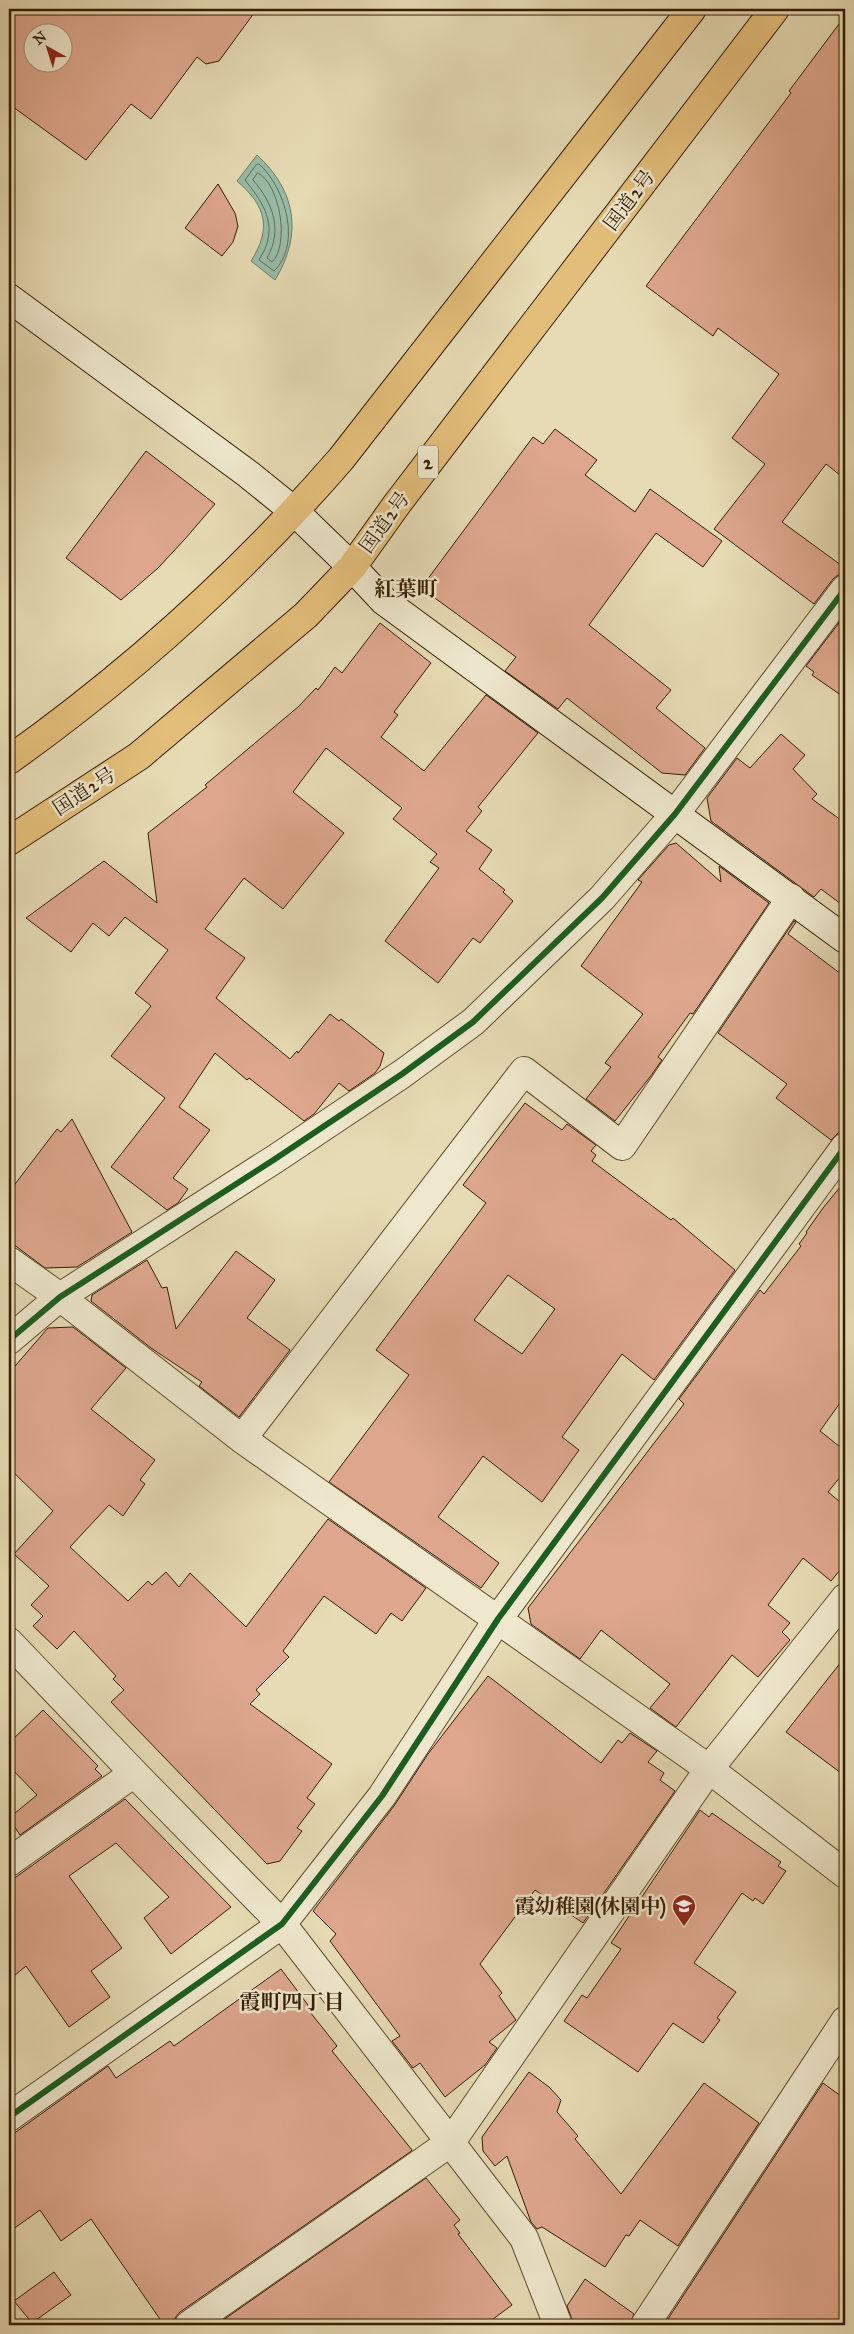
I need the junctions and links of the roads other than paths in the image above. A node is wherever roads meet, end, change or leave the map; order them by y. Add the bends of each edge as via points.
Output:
1 (692, 9) edge
2 (774, 9) edge
3 (9, 298) edge
4 (295, 512) junction
5 (352, 567) junction
6 (845, 589) edge
7 (9, 760) edge
8 (675, 814) junction
9 (9, 841) edge
10 (791, 898) junction
11 (845, 939) edge
12 (845, 1147) edge
13 (9, 1261) edge
14 (60, 1297) junction
15 (9, 1340) edge
16 (242, 1439) junction
17 (845, 1598) edge
18 (498, 1620) junction
19 (9, 1642) edge
20 (709, 1769) junction
21 (134, 1774) junction
22 (9, 1862) edge
23 (845, 1874) edge
24 (282, 1924) junction
25 (845, 2021) edge
26 (9, 2117) edge
27 (451, 2142) junction
28 (190, 2325) edge
29 (558, 2325) edge
30 (645, 2325) edge

1 - 4 highway via 347,451
2 - 5 highway, 国道2号 / 2
3 - 4 street
4 - 5 street
4 - 7 highway via 158,643 66,719
5 - 8 street via 384,601
5 - 9 highway, 国道2号 / 2 via 306,615 139,756
6 - 8 street
8 - 10 street
8 - 14 street via 602,898 473,1022 283,1154
10 - 11 street
10 - 16 street via 622,1146 524,1071
12 - 18 street
13 - 14 street
14 - 15 street
14 - 16 street
16 - 18 street
17 - 20 street
18 - 20 street
18 - 24 street via 382,1796
19 - 21 street
20 - 23 street
20 - 27 street
21 - 22 street
21 - 24 street
24 - 26 street
24 - 27 street
25 - 30 street
27 - 28 street
27 - 29 street via 524,2238

